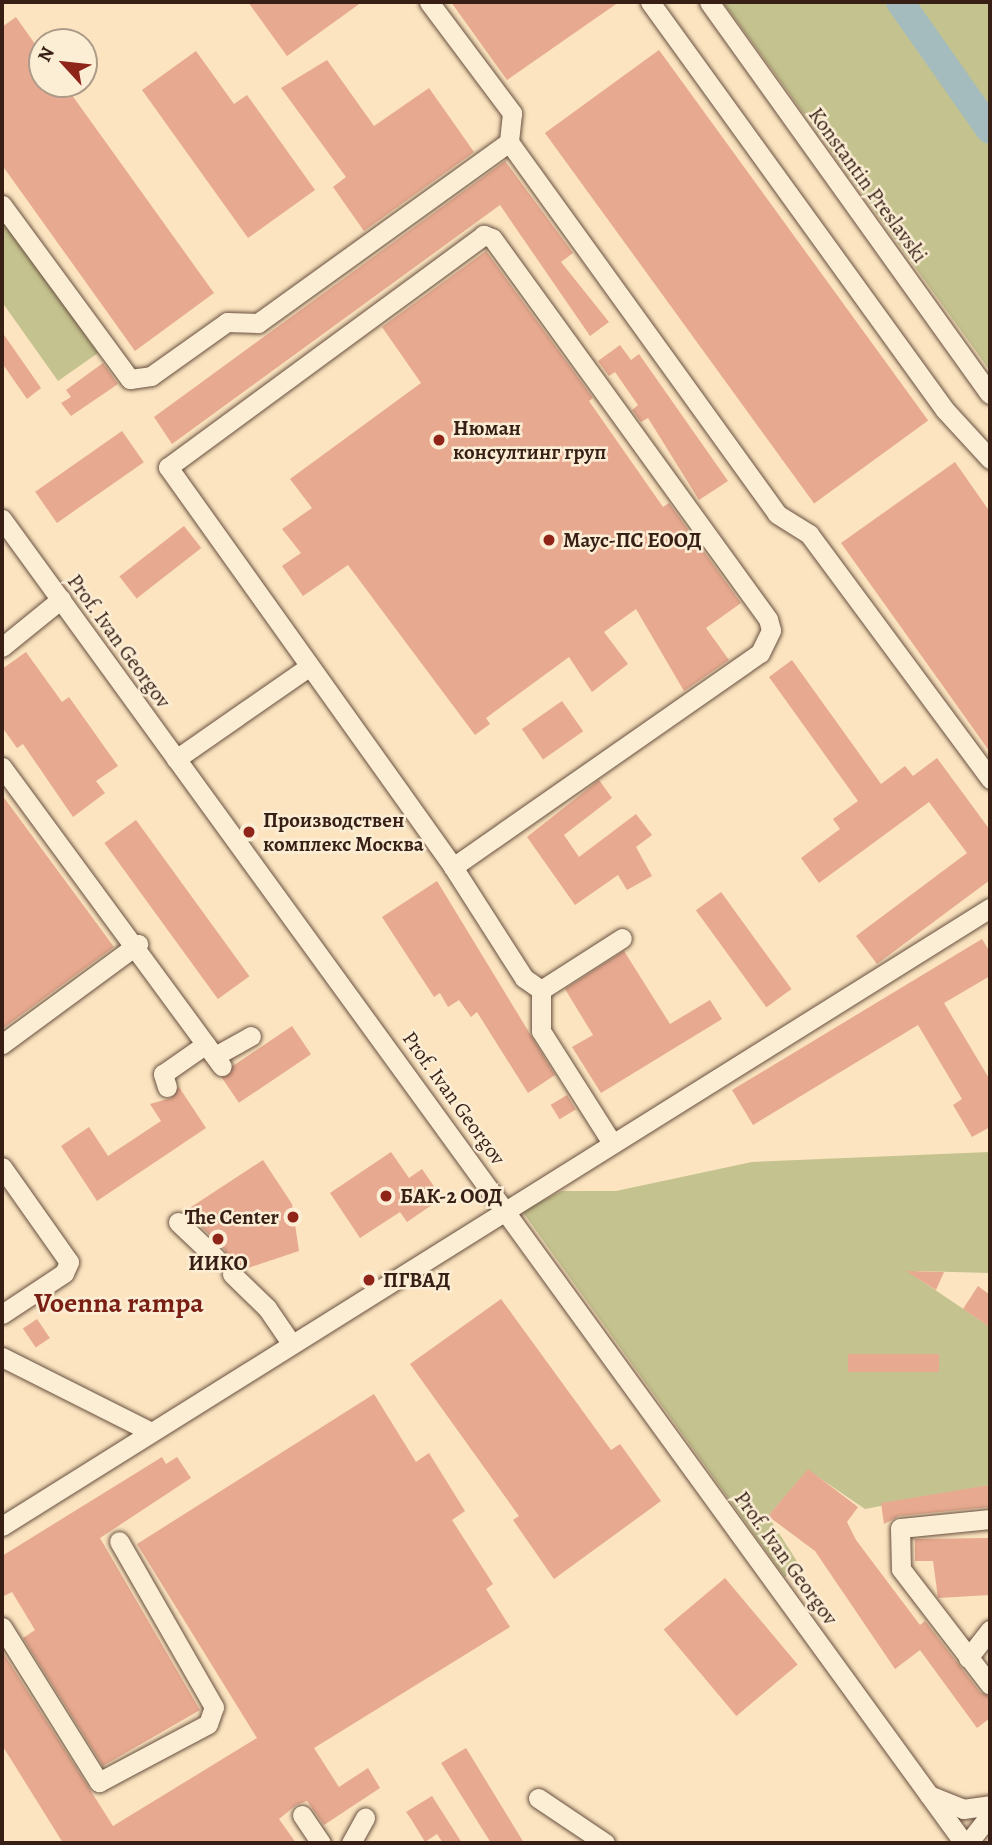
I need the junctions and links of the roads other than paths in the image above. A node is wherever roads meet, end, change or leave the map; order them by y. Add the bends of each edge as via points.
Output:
1 (429, 2) edge
2 (650, 2) edge
3 (709, 2) edge
4 (509, 142) junction
5 (2, 205) edge
6 (990, 394) edge
7 (990, 459) edge
8 (2, 519) edge
9 (61, 599) junction
10 (2, 647) edge
11 (307, 668) junction
12 (176, 759) junction
13 (2, 767) edge
14 (990, 779) edge
15 (453, 867) junction
16 (990, 908) edge
17 (622, 938) dead end
18 (138, 944) junction
19 (541, 990) junction
20 (251, 1036) dead end
21 (2, 1044) edge
22 (214, 1055) junction
23 (167, 1087) dead end
24 (612, 1143) junction
25 (2, 1167) edge
26 (506, 1209) junction
27 (178, 1222) dead end
28 (216, 1258) dead end
29 (232, 1274) dead end
30 (2, 1314) edge
31 (291, 1343) junction
32 (2, 1357) edge
33 (151, 1432) junction
34 (990, 1519) edge
35 (2, 1526) edge
36 (119, 1541) dead end
37 (2, 1627) edge
38 (990, 1630) edge
39 (968, 1658) junction
40 (990, 1685) edge
41 (929, 1795) junction
42 (538, 1798) dead end
43 (990, 1805) edge
44 (302, 1815) dead end
45 (990, 1815) edge
46 (365, 1818) dead end
47 (321, 1843) edge
48 (351, 1843) edge
49 (605, 1843) edge
50 (966, 1843) edge

1 - 4 street via 512,113
2 - 7 street via 945,410
3 - 6 street, Konstantin Preslavski
4 - 5 street via 258,323 227,322 150,376 130,379
4 - 14 street via 777,514 809,534
8 - 9 street, Prof. Ivan Georgov
9 - 10 street
9 - 12 street, Prof. Ivan Georgov
11 - 12 street
11 - 15 street
11 - 15 street via 169,467 475,236 492,237 768,619 771,631 760,653
12 - 26 street, Prof. Ivan Georgov
13 - 18 street
15 - 19 street via 524,978
16 - 24 street
17 - 19 street
18 - 21 street
18 - 22 street
19 - 24 street via 541,1031
20 - 22 street
22 - 23 street via 163,1074
24 - 26 street
25 - 30 street via 69,1262 64,1273
26 - 31 street
26 - 41 street, Prof. Ivan Georgov
27 - 28 street
29 - 31 street via 267,1308
31 - 33 street
32 - 33 street
33 - 35 street
34 - 39 street via 900,1528 901,1569
36 - 37 street via 214,1707 208,1724 99,1782
38 - 39 street
39 - 40 street
41 - 43 street via 963,1809
41 - 50 street, Prof. Ivan Georgov
42 - 49 street
44 - 47 street
45 - 50 street
46 - 48 street

